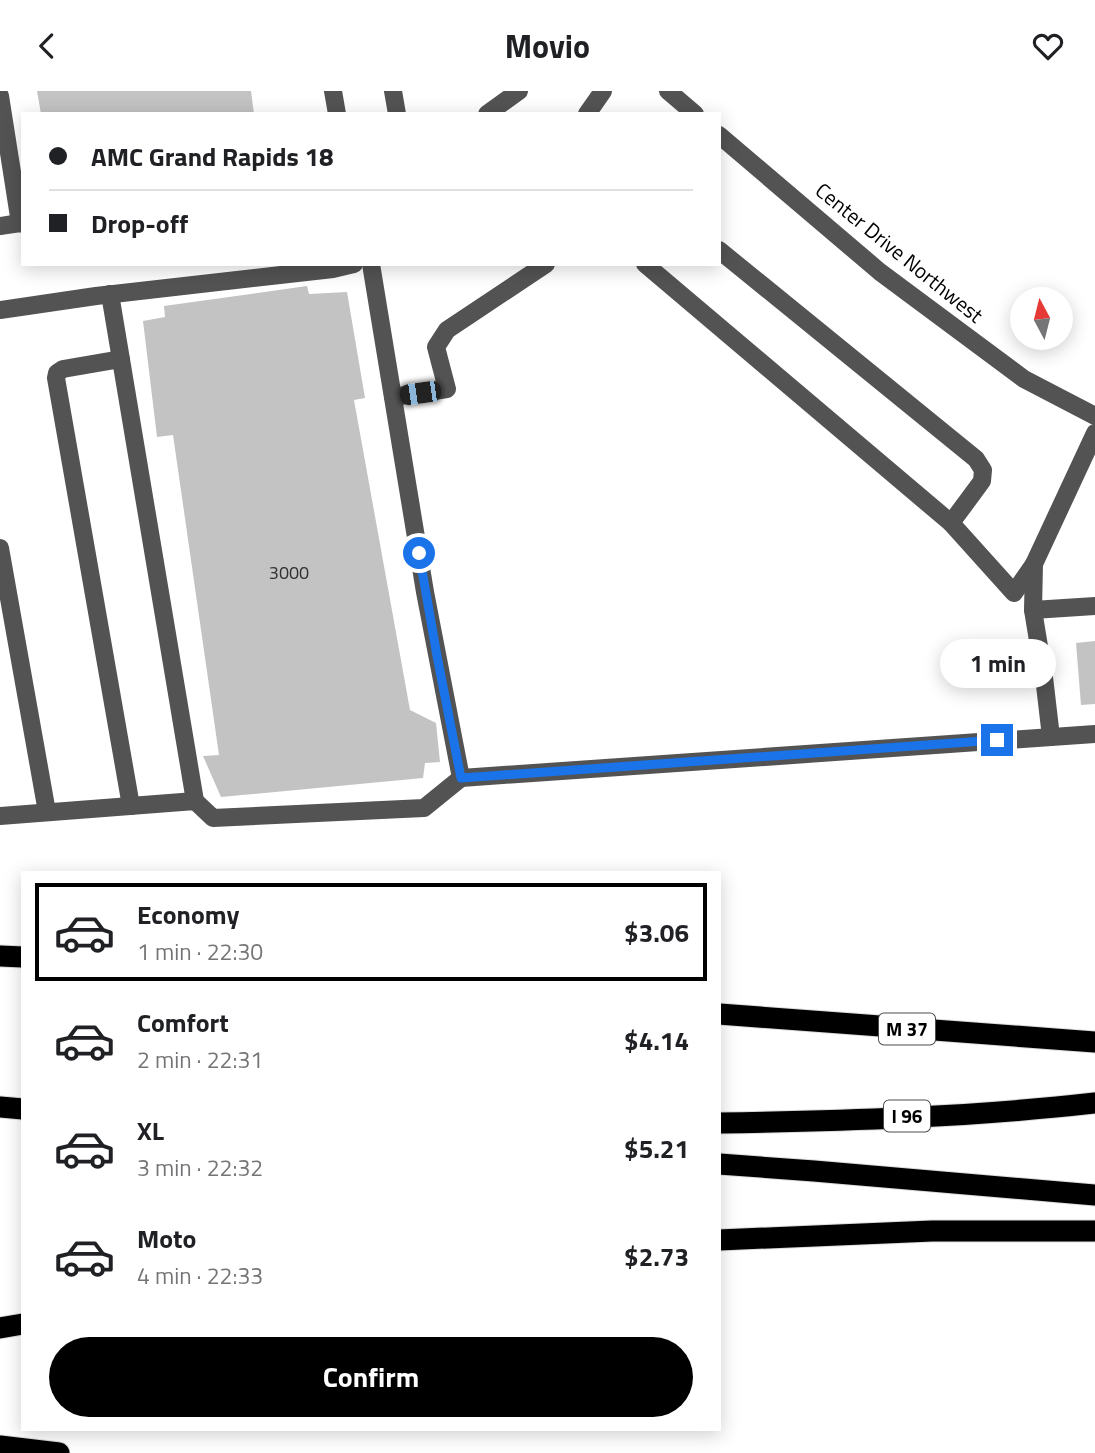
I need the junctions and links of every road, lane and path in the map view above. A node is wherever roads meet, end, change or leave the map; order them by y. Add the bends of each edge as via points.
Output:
1 (332, 91) edge
2 (393, 91) edge
3 (519, 91) edge
4 (603, 91) edge
5 (668, 91) edge
6 (0, 96) edge
7 (337, 112) edge
8 (397, 112) edge
9 (490, 112) edge
10 (588, 112) edge
11 (693, 112) edge
12 (721, 137) edge
13 (21, 217) edge
14 (21, 223) edge
15 (0, 226) edge
16 (721, 252) edge
17 (346, 266) edge
18 (371, 266) edge
19 (543, 266) edge
20 (647, 266) edge
21 (110, 294) junction
22 (0, 310) edge
23 (121, 359) junction
24 (393, 397) junction
25 (1095, 416) edge
26 (1095, 433) edge
27 (951, 523) junction
28 (0, 548) edge
29 (1034, 564) junction
30 (1095, 606) edge
31 (1033, 610) junction
32 (1095, 734) edge
33 (1051, 737) junction
34 (461, 778) junction
35 (195, 801) junction
36 (131, 806) junction
37 (47, 813) junction
38 (0, 816) edge
39 (0, 956) edge
40 (21, 957) edge
41 (721, 1014) edge
42 (1095, 1042) edge
43 (1095, 1103) edge
44 (0, 1107) edge
45 (21, 1109) edge
46 (721, 1123) edge
47 (721, 1164) edge
48 (1095, 1195) edge
49 (1095, 1231) edge
50 (721, 1240) edge
51 (21, 1324) edge
52 (0, 1328) edge
53 (0, 1446) edge
54 (59, 1453) edge

1 - 7 street
2 - 8 street
3 - 9 street
4 - 10 street
5 - 11 street
6 - 13 street
12 - 25 street, Center Drive Northwest via 880,272 1024,379
14 - 15 street
16 - 27 street via 976,459 983,470 982,481
17 - 21 street
18 - 24 street
19 - 24 street via 446,330 436,348 447,389
20 - 27 street
21 - 22 street
21 - 23 street
23 - 35 street
23 - 36 street via 63,369 55,378
24 - 34 street
26 - 29 street
27 - 29 street via 1014,593
28 - 37 street
29 - 31 street
30 - 31 street
31 - 33 street
32 - 33 street
33 - 34 street
34 - 35 street via 424,809 213,818
35 - 36 street
36 - 37 street
37 - 38 street
39 - 40 highway
41 - 42 highway, M 37
43 - 46 highway, I 96 via 966,1114
44 - 45 highway
47 - 48 highway
49 - 50 highway via 932,1231
51 - 52 highway
53 - 54 highway

